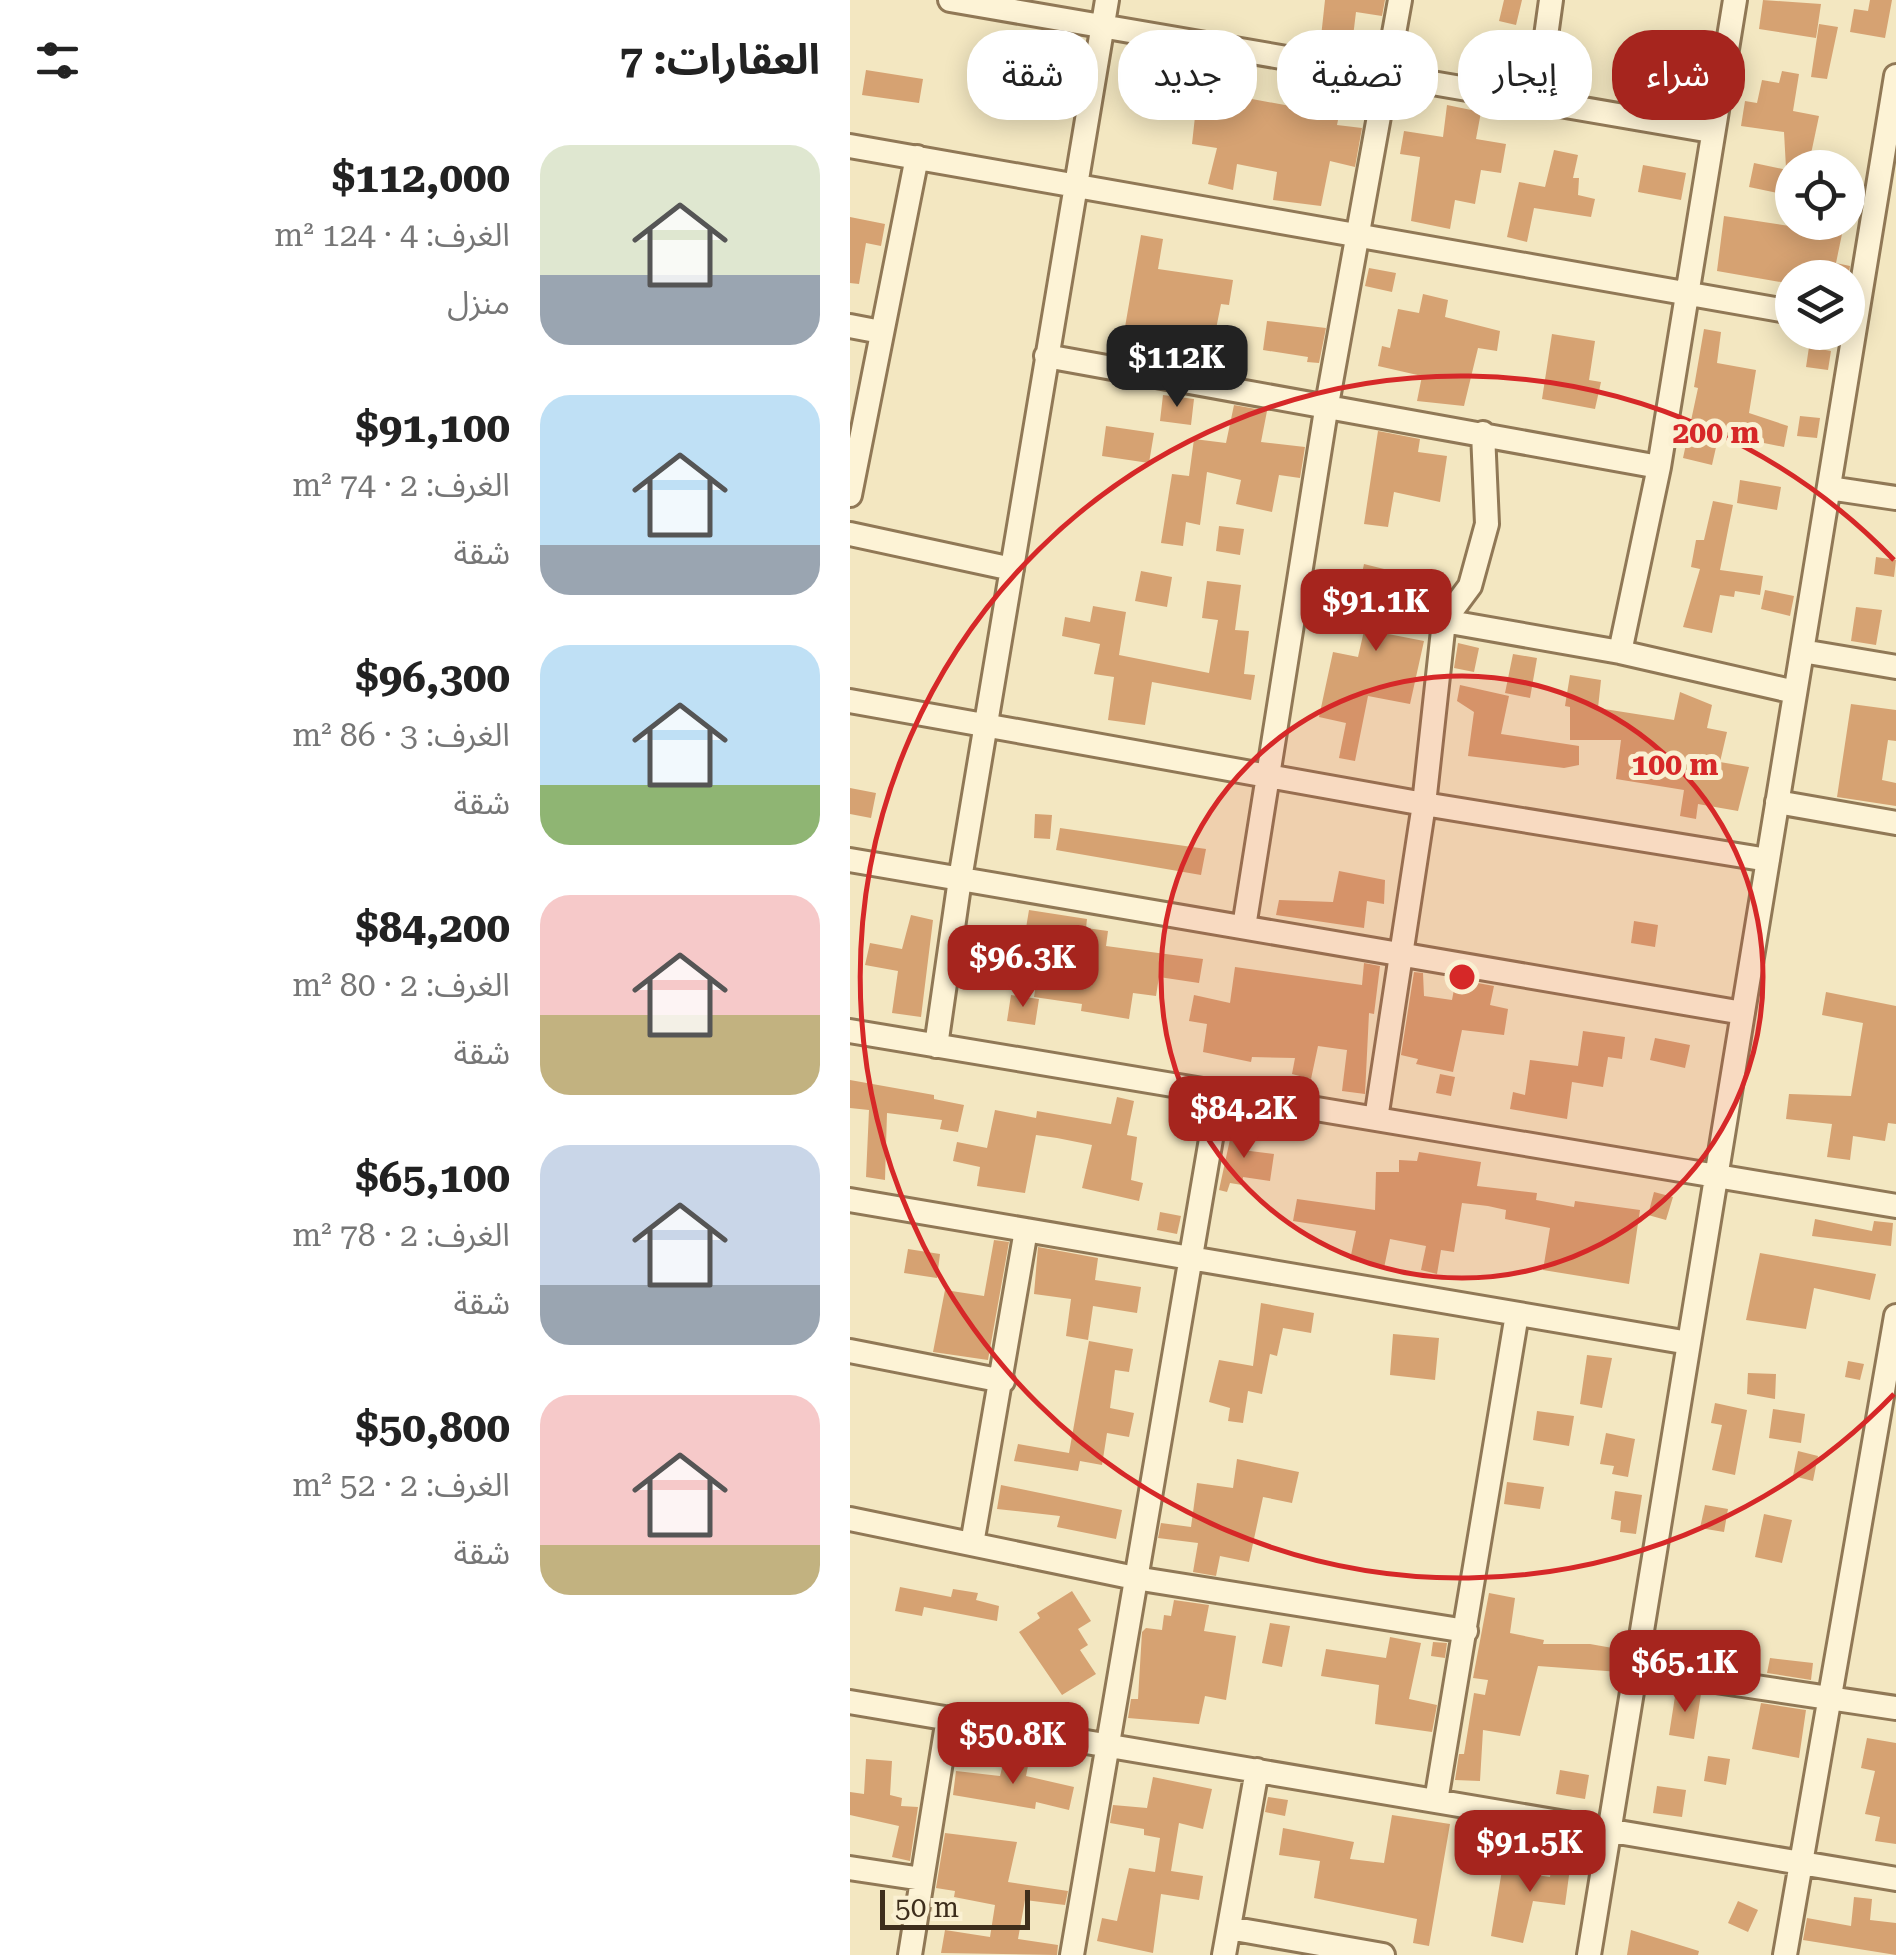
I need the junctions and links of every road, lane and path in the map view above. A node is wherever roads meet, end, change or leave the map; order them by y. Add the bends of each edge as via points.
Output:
1 (950, 0) edge
2 (1108, 0) edge
3 (1400, 0) edge
4 (1551, 0) edge
5 (1735, 0) edge
6 (1103, 26) junction
7 (1395, 30) edge
8 (1547, 30) edge
9 (1277, 56) edge
10 (1896, 76) edge
11 (1592, 111) edge
12 (1379, 120) edge
13 (1712, 132) junction
14 (850, 146) edge
15 (917, 157) junction
16 (1889, 158) edge
17 (1076, 184) junction
18 (1358, 234) junction
19 (1865, 265) edge
20 (1687, 294) junction
21 (1775, 309) edge
22 (850, 326) edge
23 (881, 332) junction
24 (1848, 350) edge
25 (1046, 356) junction
26 (1326, 410) junction
27 (1483, 433) junction
28 (1658, 467) junction
29 (1829, 488) junction
30 (850, 495) edge
31 (1896, 498) edge
32 (850, 534) edge
33 (1012, 569) junction
34 (1444, 621) junction
35 (1802, 651) junction
36 (1620, 652) junction
37 (1896, 667) edge
38 (1795, 692) junction
39 (850, 701) edge
40 (986, 724) junction
41 (1266, 774) junction
42 (1777, 802) junction
43 (1424, 804) junction
44 (1896, 823) edge
45 (850, 860) edge
46 (1768, 860) junction
47 (960, 879) junction
48 (1244, 927) junction
49 (1402, 954) junction
50 (1743, 1013) junction
51 (850, 1031) edge
52 (936, 1046) junction
53 (1218, 1092) junction
54 (1376, 1119) junction
55 (1716, 1176) junction
56 (850, 1200) edge
57 (1896, 1206) edge
58 (1026, 1230) junction
59 (1192, 1258) junction
60 (1516, 1314) junction
61 (1896, 1316) edge
62 (1689, 1343) junction
63 (850, 1351) edge
64 (1892, 1374) edge
65 (1003, 1381) junction
66 (850, 1520) edge
67 (972, 1544) junction
68 (1135, 1578) junction
69 (1466, 1631) junction
70 (1636, 1669) junction
71 (1828, 1697) junction
72 (850, 1702) edge
73 (1896, 1708) edge
74 (948, 1718) junction
75 (1108, 1745) junction
76 (1257, 1770) junction
77 (1436, 1800) junction
78 (1609, 1830) junction
79 (1801, 1863) junction
80 (850, 1868) edge
81 (1896, 1879) edge
82 (922, 1880) junction
83 (1228, 1928) junction
84 (910, 1955) edge
85 (1072, 1955) edge
86 (1224, 1955) edge
87 (1383, 1955) edge
88 (1589, 1955) edge
89 (1785, 1955) edge

1 - 6 street
2 - 6 street
3 - 7 street
4 - 8 street
5 - 13 street
6 - 9 street
6 - 17 street
10 - 16 street
11 - 13 street
12 - 18 street
13 - 20 street
14 - 15 street
15 - 17 street
15 - 23 street
16 - 19 street
17 - 18 street
17 - 25 street
18 - 20 street
18 - 26 street
20 - 21 street
20 - 28 street
22 - 23 street
23 - 30 street
24 - 29 street
25 - 26 street
25 - 33 street
26 - 27 street
26 - 41 street
27 - 28 street
27 - 34 street via 1487,524 1470,586
28 - 36 street
29 - 31 street
29 - 35 street
32 - 33 street
33 - 40 street
34 - 36 street
34 - 43 street
35 - 37 street
35 - 38 street
36 - 38 street
38 - 42 street
39 - 40 street
40 - 41 street
40 - 47 street
41 - 43 street
41 - 48 street
42 - 44 street
42 - 46 street
43 - 46 street
43 - 49 street
45 - 47 street
46 - 50 street
47 - 48 street
47 - 52 street
48 - 49 street
49 - 50 street
49 - 54 street
50 - 55 street
51 - 52 street
52 - 53 street
53 - 54 street
53 - 59 street
54 - 55 street
55 - 57 street
55 - 62 street
56 - 58 street
58 - 59 street
58 - 65 street
59 - 60 street
59 - 68 street
60 - 62 street
60 - 69 street
61 - 64 street
62 - 70 street
63 - 65 street
64 - 71 street
65 - 67 street
66 - 67 street
67 - 68 street
68 - 69 street
68 - 75 street
69 - 77 street
70 - 71 street
70 - 78 street
71 - 73 street
71 - 79 street
72 - 74 street
74 - 75 street
74 - 82 street
75 - 76 street
75 - 85 street
76 - 77 street
76 - 83 street
77 - 78 street
78 - 79 street
78 - 88 street
79 - 81 street
79 - 89 street
80 - 82 street
82 - 84 street
83 - 86 street
83 - 87 street

